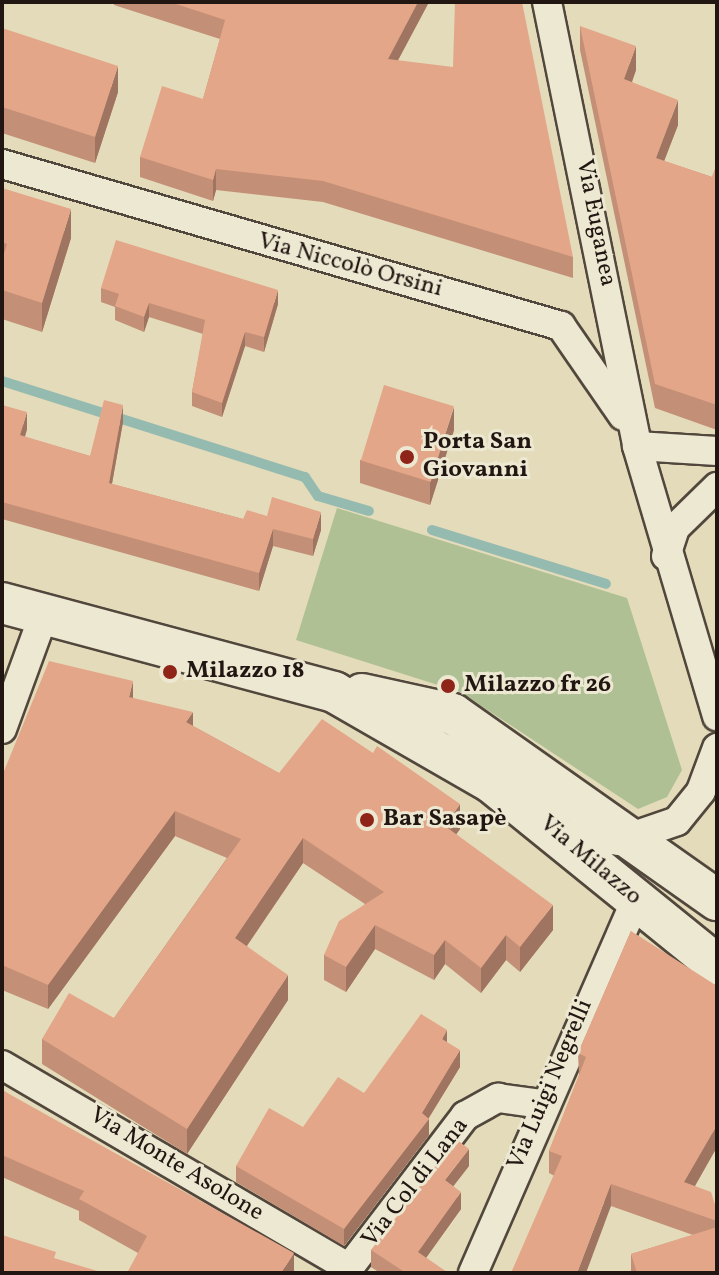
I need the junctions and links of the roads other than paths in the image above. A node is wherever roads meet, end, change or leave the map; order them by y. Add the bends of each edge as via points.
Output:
1 (547, 2) edge
2 (2, 164) edge
3 (637, 446) junction
4 (717, 451) edge
5 (717, 487) edge
6 (666, 556) junction
7 (2, 603) edge
8 (44, 614) junction
9 (334, 692) junction
10 (717, 716) edge
11 (2, 729) edge
12 (717, 748) edge
13 (563, 834) junction
14 (633, 839) junction
15 (636, 900) junction
16 (717, 900) edge
17 (717, 965) edge
18 (2, 1065) edge
19 (541, 1104) junction
20 (347, 1271) edge
21 (473, 1273) edge

1 - 3 street, Via Euganea
2 - 3 street, Via Niccolò Orsini via 561,326 614,396
3 - 4 street
3 - 6 street
5 - 6 street via 675,528
6 - 10 street
7 - 8 main road, Via Milazzo
8 - 9 main road, Via Milazzo
8 - 11 street
9 - 13 main road, Via Milazzo via 442,750
9 - 14 main road, Via Milazzo via 392,696 453,714
12 - 14 street via 691,807
13 - 14 street
13 - 15 main road, Via Milazzo
14 - 16 main road, Via Milazzo
15 - 17 main road, Via Milazzo
15 - 19 street, Via Luigi Negrelli
18 - 20 street, Via Monte Asolone
19 - 20 street, Via Col di Lana via 498,1098 465,1116
19 - 21 street, Via Luigi Negrelli

